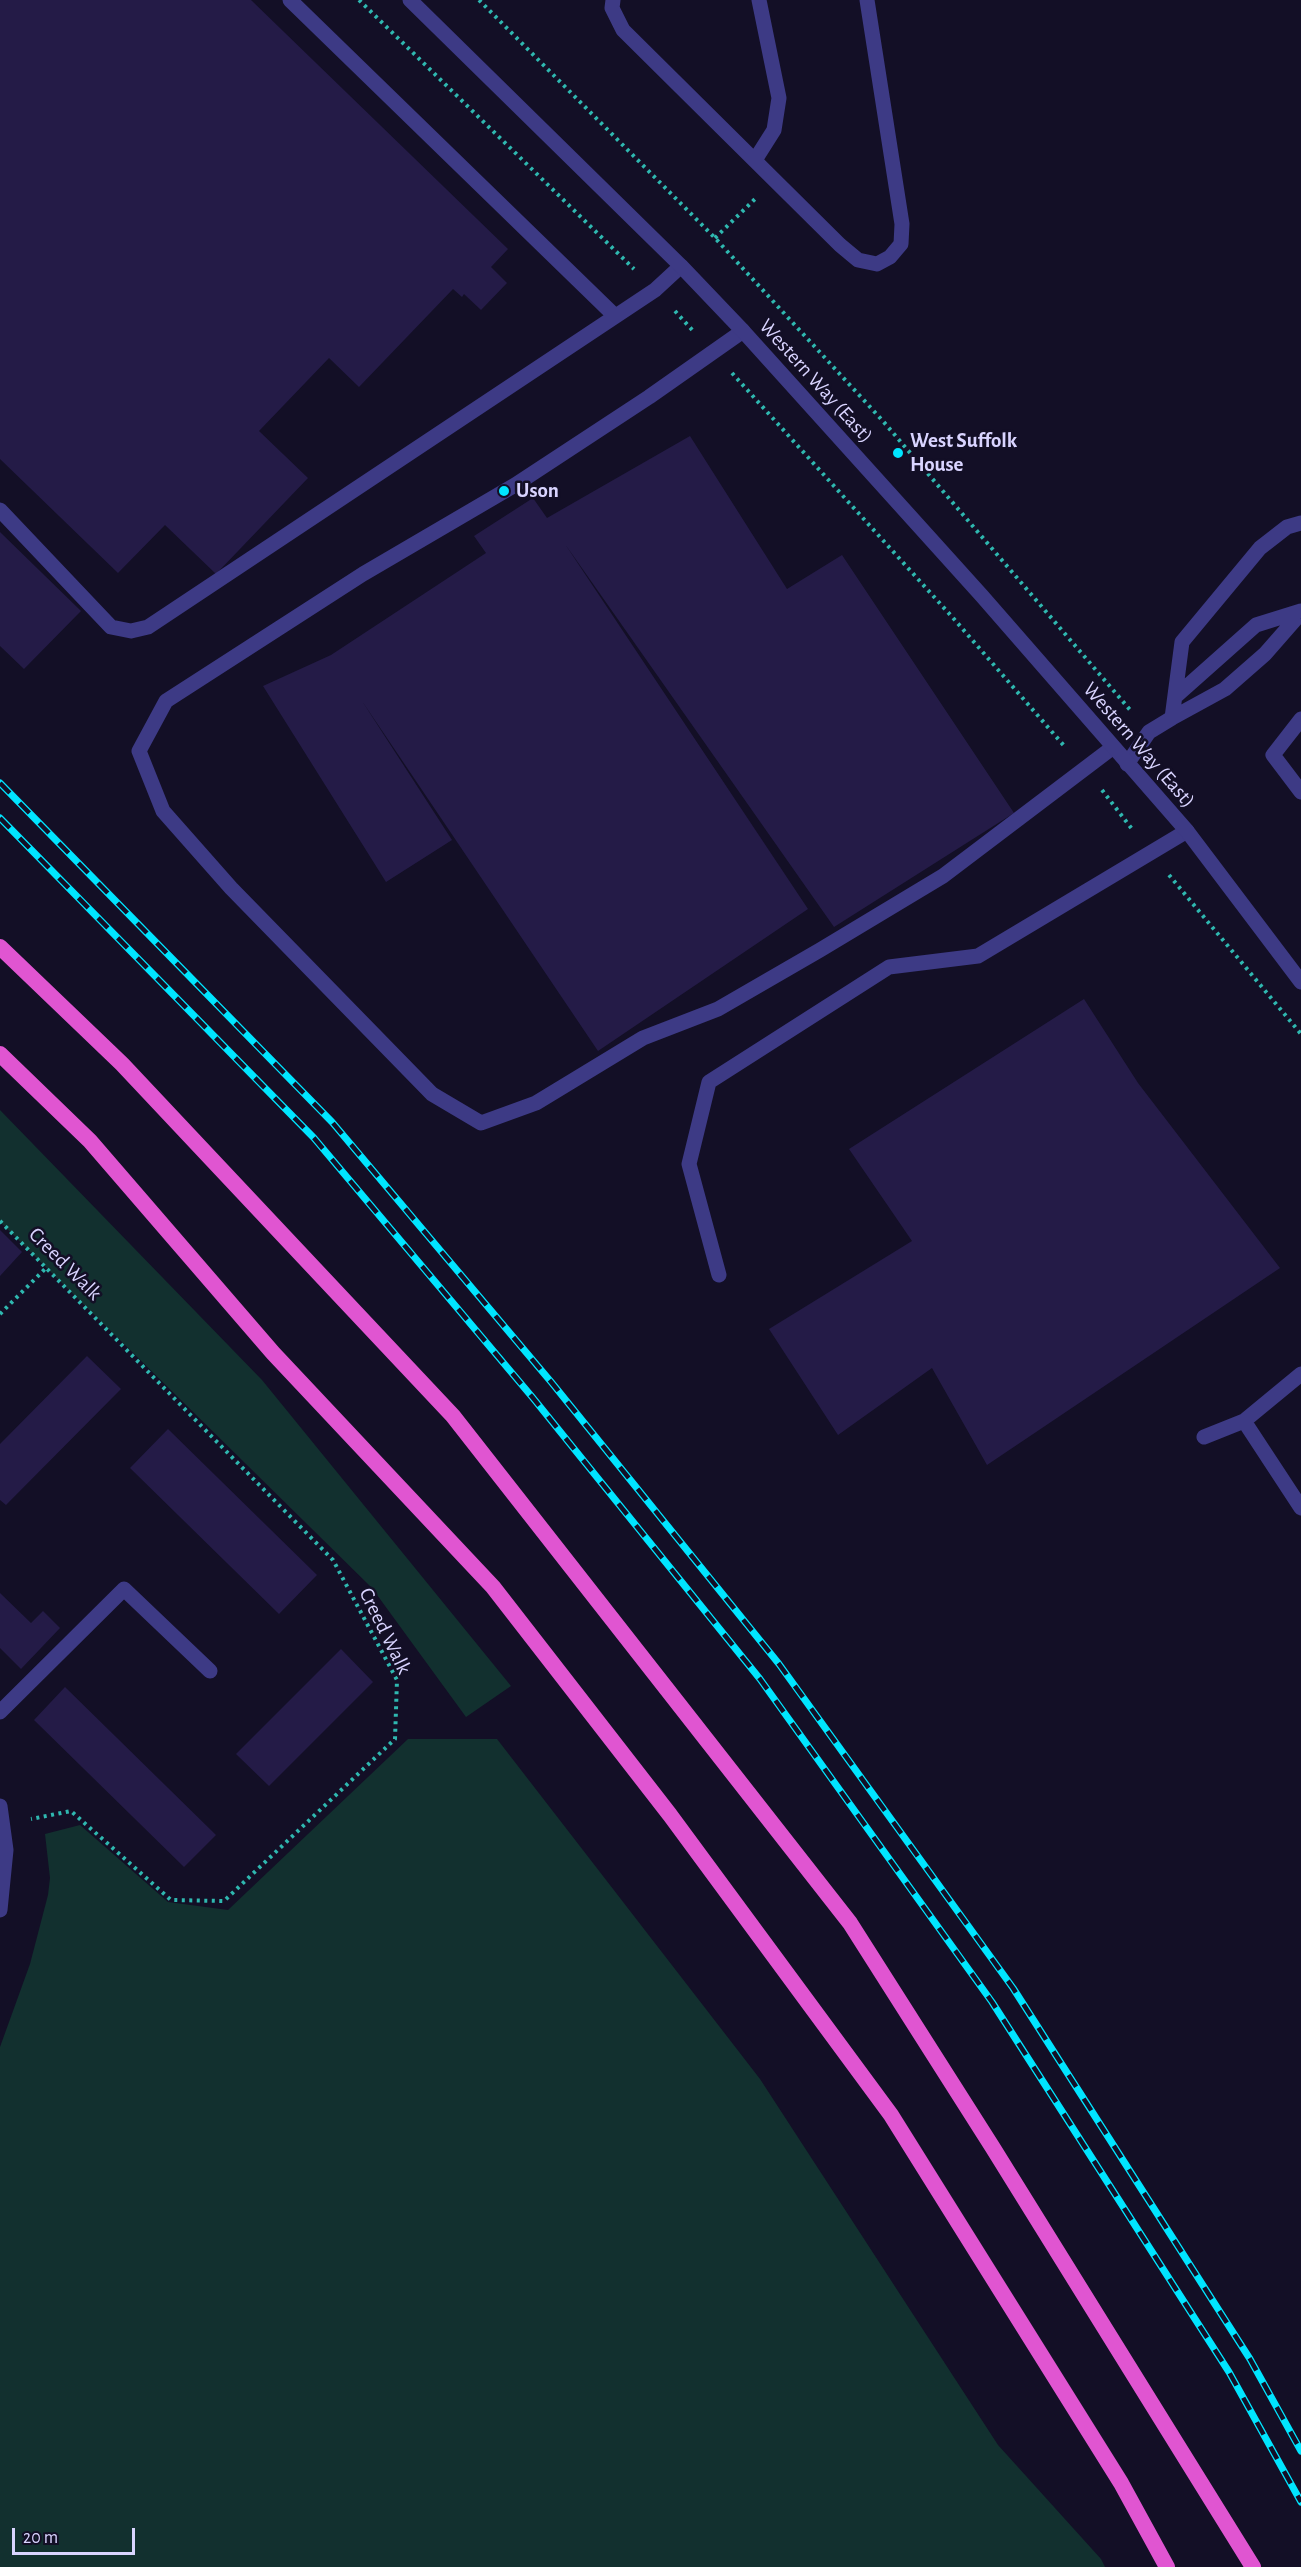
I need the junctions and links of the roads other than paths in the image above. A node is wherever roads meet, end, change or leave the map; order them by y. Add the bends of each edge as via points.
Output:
1 (290, 0) edge
2 (410, 0) edge
3 (613, 0) edge
4 (759, 0) edge
5 (867, 0) edge
6 (755, 160) junction
7 (681, 266) junction
8 (615, 316) junction
9 (743, 331) junction
10 (0, 510) edge
11 (1301, 523) edge
12 (1301, 612) edge
13 (1175, 697) junction
14 (1172, 718) junction
15 (1301, 719) edge
16 (1112, 747) junction
17 (1127, 764) junction
18 (1301, 792) edge
19 (1187, 831) junction
20 (0, 947) edge
21 (1301, 982) edge
22 (0, 1054) edge
23 (719, 1275) dead end
24 (1301, 1374) edge
25 (1244, 1421) junction
26 (1204, 1437) dead end
27 (1301, 1508) edge
28 (210, 1671) dead end
29 (0, 1712) edge
30 (0, 1806) edge
31 (0, 1910) edge
32 (1167, 2567) edge
33 (1253, 2567) edge

1 - 8 street
2 - 7 street, Western Way (East)
3 - 6 street via 612,8 623,30
4 - 6 street via 779,98 774,130
5 - 6 street via 902,224 901,244 877,264 858,260
7 - 8 street via 655,290
7 - 9 street, Western Way (East)
8 - 10 street via 148,627 131,631 111,627
9 - 16 street, Western Way (East)
9 - 16 street via 516,485 363,574 166,701 139,751 164,811 231,888 432,1094 481,1123 536,1103 643,1038 718,1008 820,950 943,876
11 - 13 street via 1287,527 1260,548 1182,642
12 - 13 street via 1256,625
12 - 14 street via 1265,654 1225,689
13 - 14 street
14 - 17 street via 1149,732
15 - 18 street via 1273,755
16 - 17 street, Western Way (East)
17 - 19 street, Western Way (East)
19 - 21 street, Western Way (East)
19 - 23 street via 978,956 889,968 709,1082 689,1164
20 - 33 highway via 122,1064 453,1416 843,1914
22 - 32 highway via 90,1141 273,1353 493,1587 663,1806 891,2115 1121,2483
24 - 25 street
25 - 26 street
25 - 27 street
28 - 29 street via 124,1588
30 - 31 street via 6,1850

